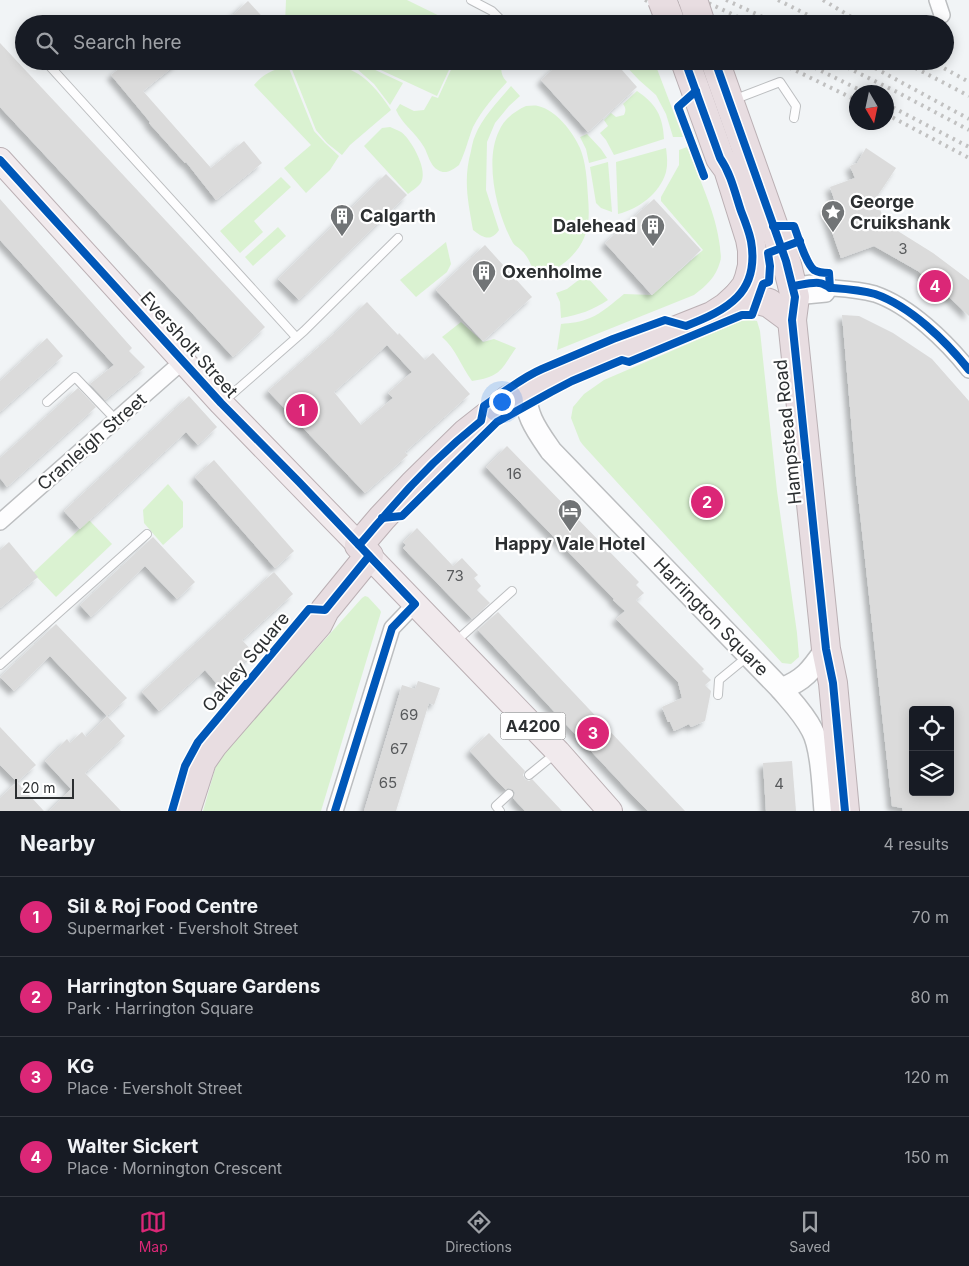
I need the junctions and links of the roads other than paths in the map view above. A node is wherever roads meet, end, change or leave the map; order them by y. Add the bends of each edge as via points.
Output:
1 (471, 0) edge
2 (693, 0) edge
3 (937, 0) edge
4 (496, 15) edge
5 (698, 15) edge
6 (942, 15) dead end
7 (53, 70) edge
8 (691, 70) edge
9 (715, 70) edge
10 (716, 104) junction
11 (794, 118) dead end
12 (0, 160) edge
13 (398, 238) dead end
14 (738, 296) junction
15 (793, 301) junction
16 (296, 337) junction
17 (183, 361) junction
18 (969, 370) edge
19 (527, 389) junction
20 (47, 402) dead end
21 (221, 403) junction
22 (116, 420) junction
23 (2, 518) edge
24 (147, 534) dead end
25 (364, 551) junction
26 (512, 591) dead end
27 (415, 604) junction
28 (454, 644) junction
29 (826, 649) junction
30 (749, 656) junction
31 (0, 665) edge
32 (781, 689) junction
33 (718, 695) dead end
34 (558, 752) junction
35 (528, 775) dead end
36 (509, 794) dead end
37 (186, 811) edge
38 (335, 811) edge
39 (500, 811) edge
40 (610, 811) edge
41 (825, 811) edge
42 (845, 811) edge

1 - 4 lane
2 - 5 highway, bridge
3 - 6 street
7 - 16 lane
8 - 10 highway, Hampstead Road
9 - 10 highway, Hampstead Road
10 - 11 lane via 780,82 796,106
10 - 14 highway, Hampstead Road via 720,158 728,169 752,250 749,278
10 - 15 highway, Hampstead Road via 784,254
12 - 17 main road, Eversholt Street / A4200
13 - 16 lane
14 - 15 highway via 769,303
14 - 19 highway via 712,316 639,346 616,351
15 - 18 street via 820,282 830,288 875,294 904,309 934,333
15 - 29 highway, Hampstead Road
16 - 21 lane
17 - 21 main road, Eversholt Street / A4200
17 - 22 street, Cranleigh Street
19 - 25 highway, Oakley Square via 466,433 412,485 382,518
19 - 30 street, Harrington Square via 525,400 533,426 551,451
20 - 22 lane via 75,377
21 - 25 main road, Eversholt Street / A4200
22 - 23 street, Cranleigh Street
24 - 31 lane
25 - 27 main road, A4200
25 - 37 highway, Oakley Square via 318,624 213,744 202,761
26 - 28 lane
27 - 28 main road, A4200
27 - 38 street via 392,628
28 - 34 main road, A4200
29 - 32 street, Harrington Square via 801,680
29 - 42 highway, Hampstead Road via 833,683
30 - 32 street, Harrington Square
30 - 33 lane via 718,680
32 - 41 street via 803,715 818,743
34 - 35 lane
34 - 40 main road, A4200
36 - 39 lane via 496,806

